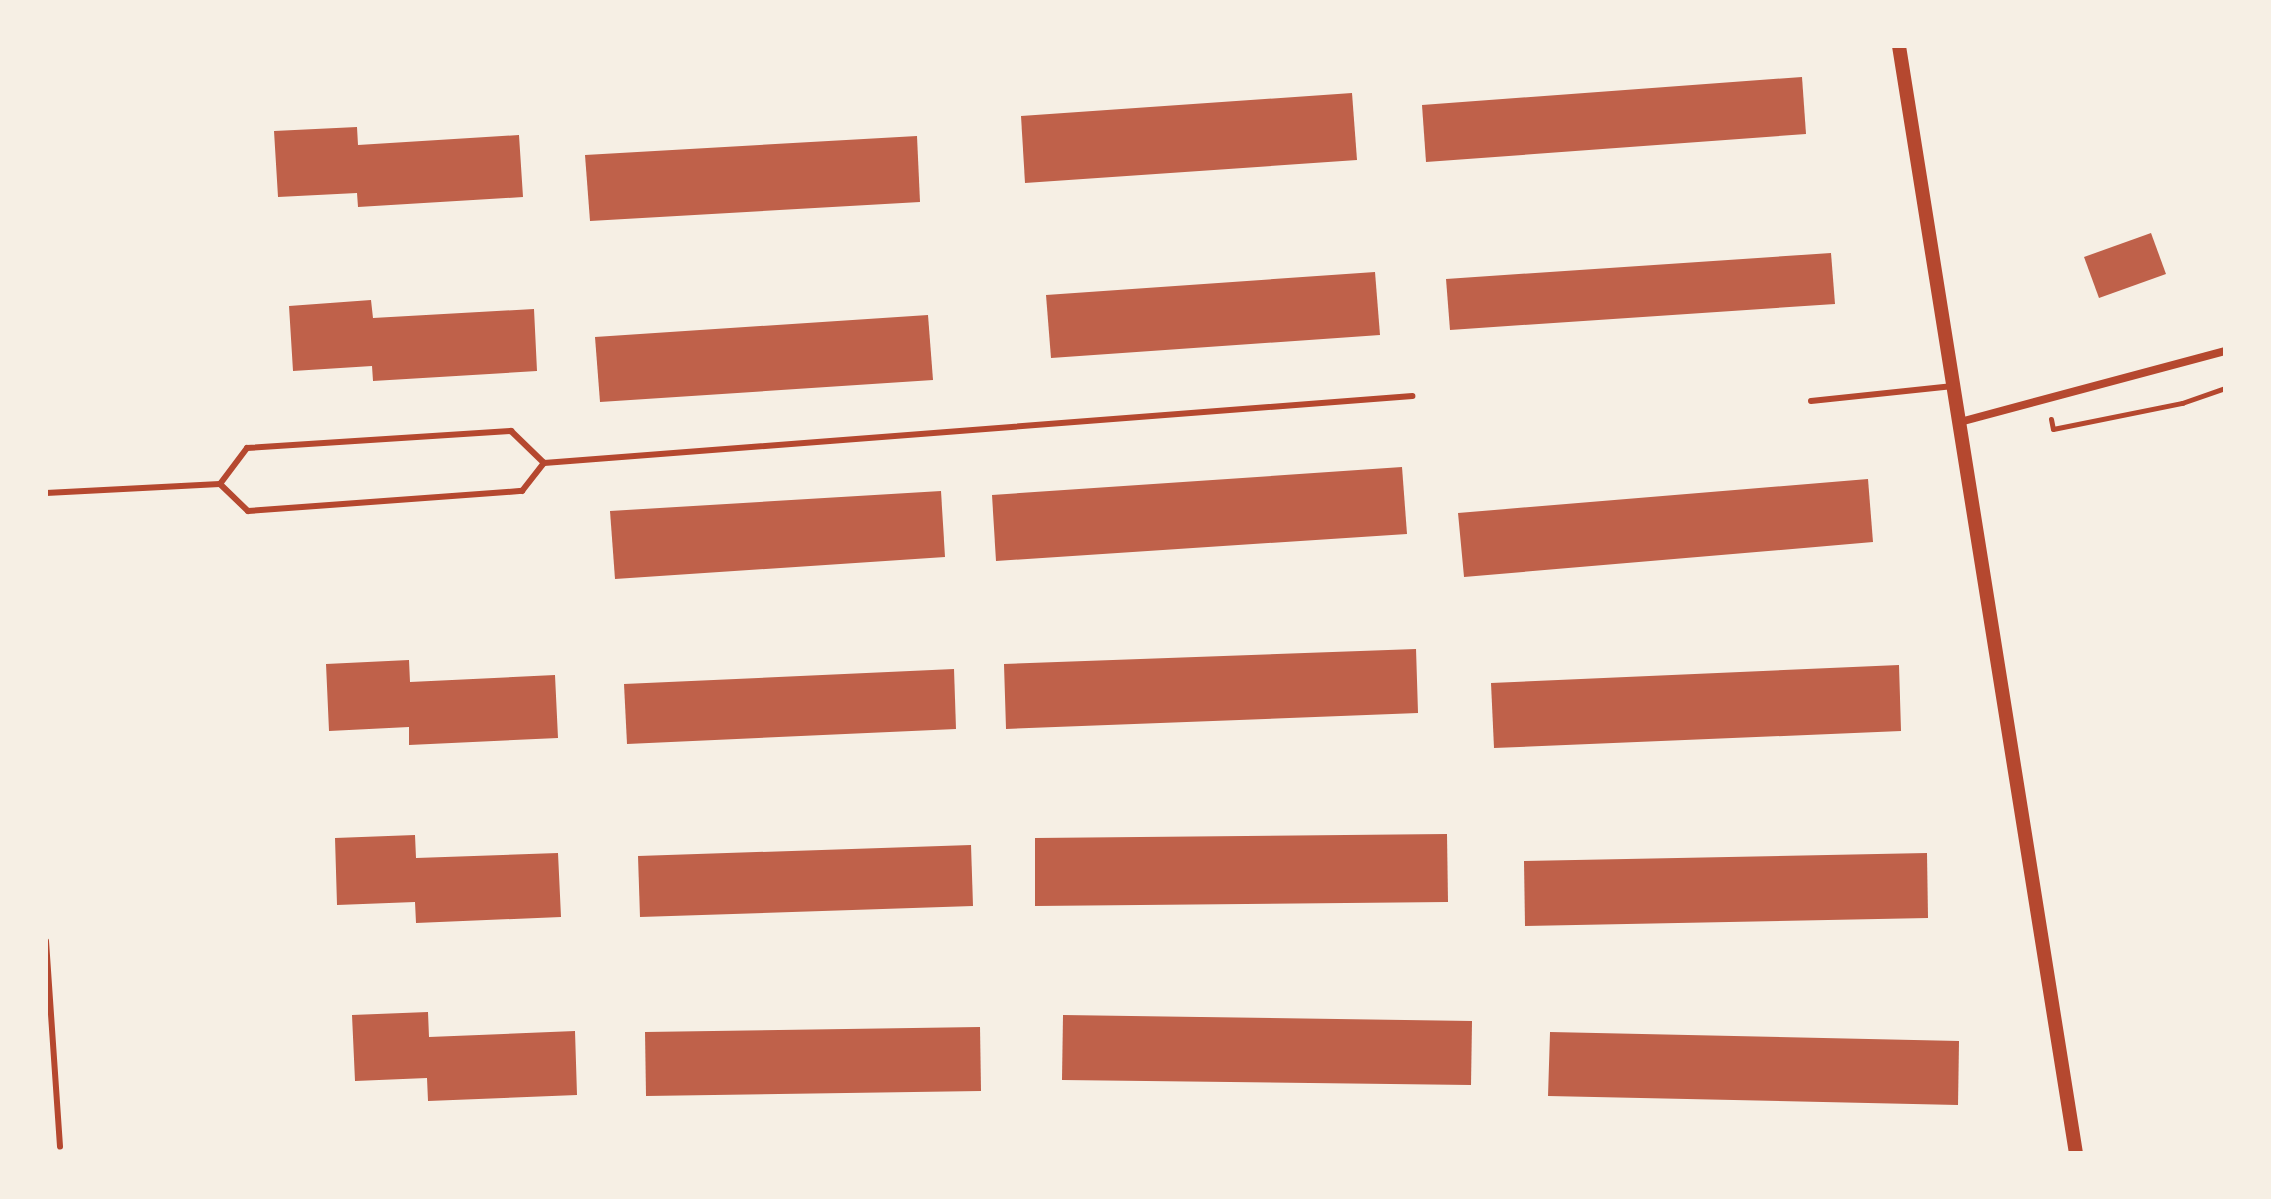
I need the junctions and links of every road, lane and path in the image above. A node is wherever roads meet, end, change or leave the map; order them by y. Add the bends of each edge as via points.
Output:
1 (1899, 46) edge
2 (2225, 351) edge
3 (1953, 386) junction
4 (2225, 388) edge
5 (1412, 396) dead end
6 (1811, 401) dead end
7 (2047, 402) junction
8 (1960, 422) junction
9 (544, 463) junction
10 (220, 484) junction
11 (48, 493) edge
12 (46, 941) edge
13 (60, 1147) dead end
14 (2076, 1153) edge

1 - 3 street
2 - 7 street
3 - 6 lane
3 - 8 street
4 - 7 path via 2182,403 2053,429
5 - 9 lane
7 - 8 street
8 - 14 street
9 - 10 lane via 522,491 248,511
9 - 10 lane via 511,431 247,448
10 - 11 lane
12 - 13 lane

